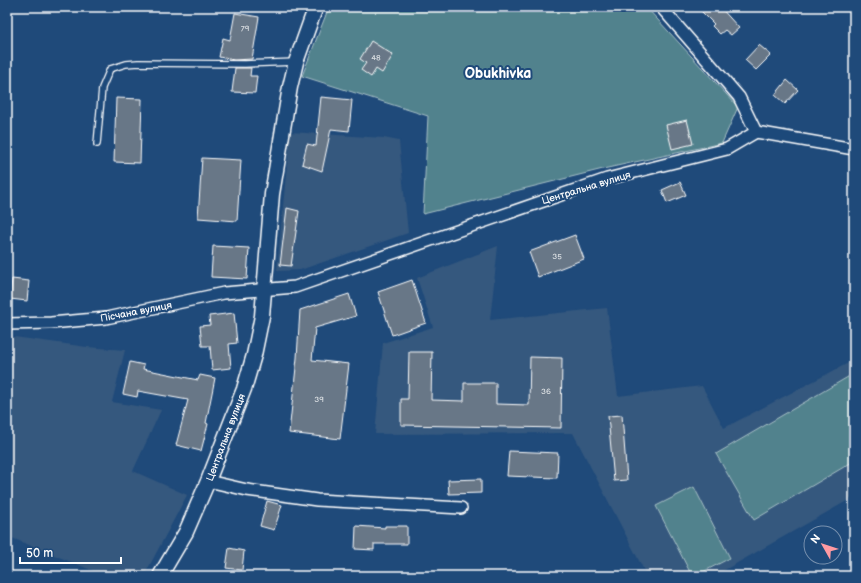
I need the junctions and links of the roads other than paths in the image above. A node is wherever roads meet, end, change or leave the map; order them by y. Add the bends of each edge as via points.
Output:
1 (316, 7) edge
2 (661, 7) edge
3 (296, 62) junction
4 (756, 132) junction
5 (97, 144) dead end
6 (854, 149) edge
7 (264, 289) junction
8 (7, 324) edge
9 (208, 481) junction
10 (461, 508) dead end
11 (160, 576) edge

1 - 3 street, Центральна вулиця
2 - 4 street via 739,97
3 - 5 lane via 138,63 110,69 102,88
3 - 7 street, Центральна вулиця via 272,194
4 - 6 street
4 - 7 street, Центральна вулиця via 727,149 608,178 295,287
7 - 8 street, Пісчана вулиця via 224,293 106,318 51,324
7 - 9 street, Центральна вулиця via 262,316 254,355 244,389
9 - 10 street via 247,490 317,500
9 - 11 street, Центральна вулиця via 186,532

